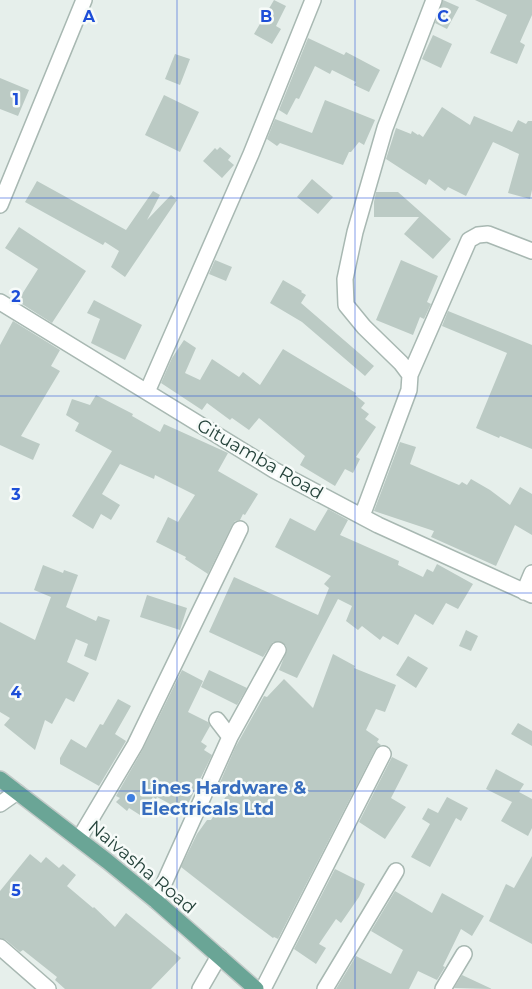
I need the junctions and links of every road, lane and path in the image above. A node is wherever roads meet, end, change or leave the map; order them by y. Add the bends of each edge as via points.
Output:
1 (84, 0) edge
2 (313, 0) edge
3 (434, 0) edge
4 (0, 205) edge
5 (532, 251) edge
6 (0, 302) edge
7 (410, 375) junction
8 (147, 392) junction
9 (362, 516) junction
10 (240, 529) dead end
11 (532, 573) edge
12 (528, 594) edge
13 (278, 650) dead end
14 (217, 720) dead end
15 (230, 738) junction
16 (383, 754) dead end
17 (0, 779) edge
18 (16, 792) junction
19 (0, 804) edge
20 (79, 839) junction
21 (396, 870) dead end
22 (156, 902) junction
23 (0, 947) edge
24 (464, 954) dead end
25 (219, 956) junction
26 (48, 989) edge
27 (200, 989) edge
28 (256, 989) edge
29 (263, 989) edge
30 (325, 989) edge
31 (443, 989) edge

1 - 4 street
2 - 8 street via 251,154
3 - 7 street via 385,128 345,279 346,305
5 - 7 street via 488,234 469,240
6 - 8 street, Gituamba Road
7 - 9 street via 409,390
8 - 9 street, Gituamba Road via 274,470
9 - 12 street, Gituamba Road
10 - 20 street via 135,745
11 - 12 street
13 - 15 street
14 - 15 street
15 - 22 street
16 - 29 street
17 - 18 main road, Naivasha Road
18 - 19 street
18 - 20 main road, Naivasha Road
20 - 22 main road, Naivasha Road
21 - 30 street
22 - 25 main road, Naivasha Road
23 - 26 street
24 - 31 street
25 - 27 street
25 - 28 main road, Naivasha Road

